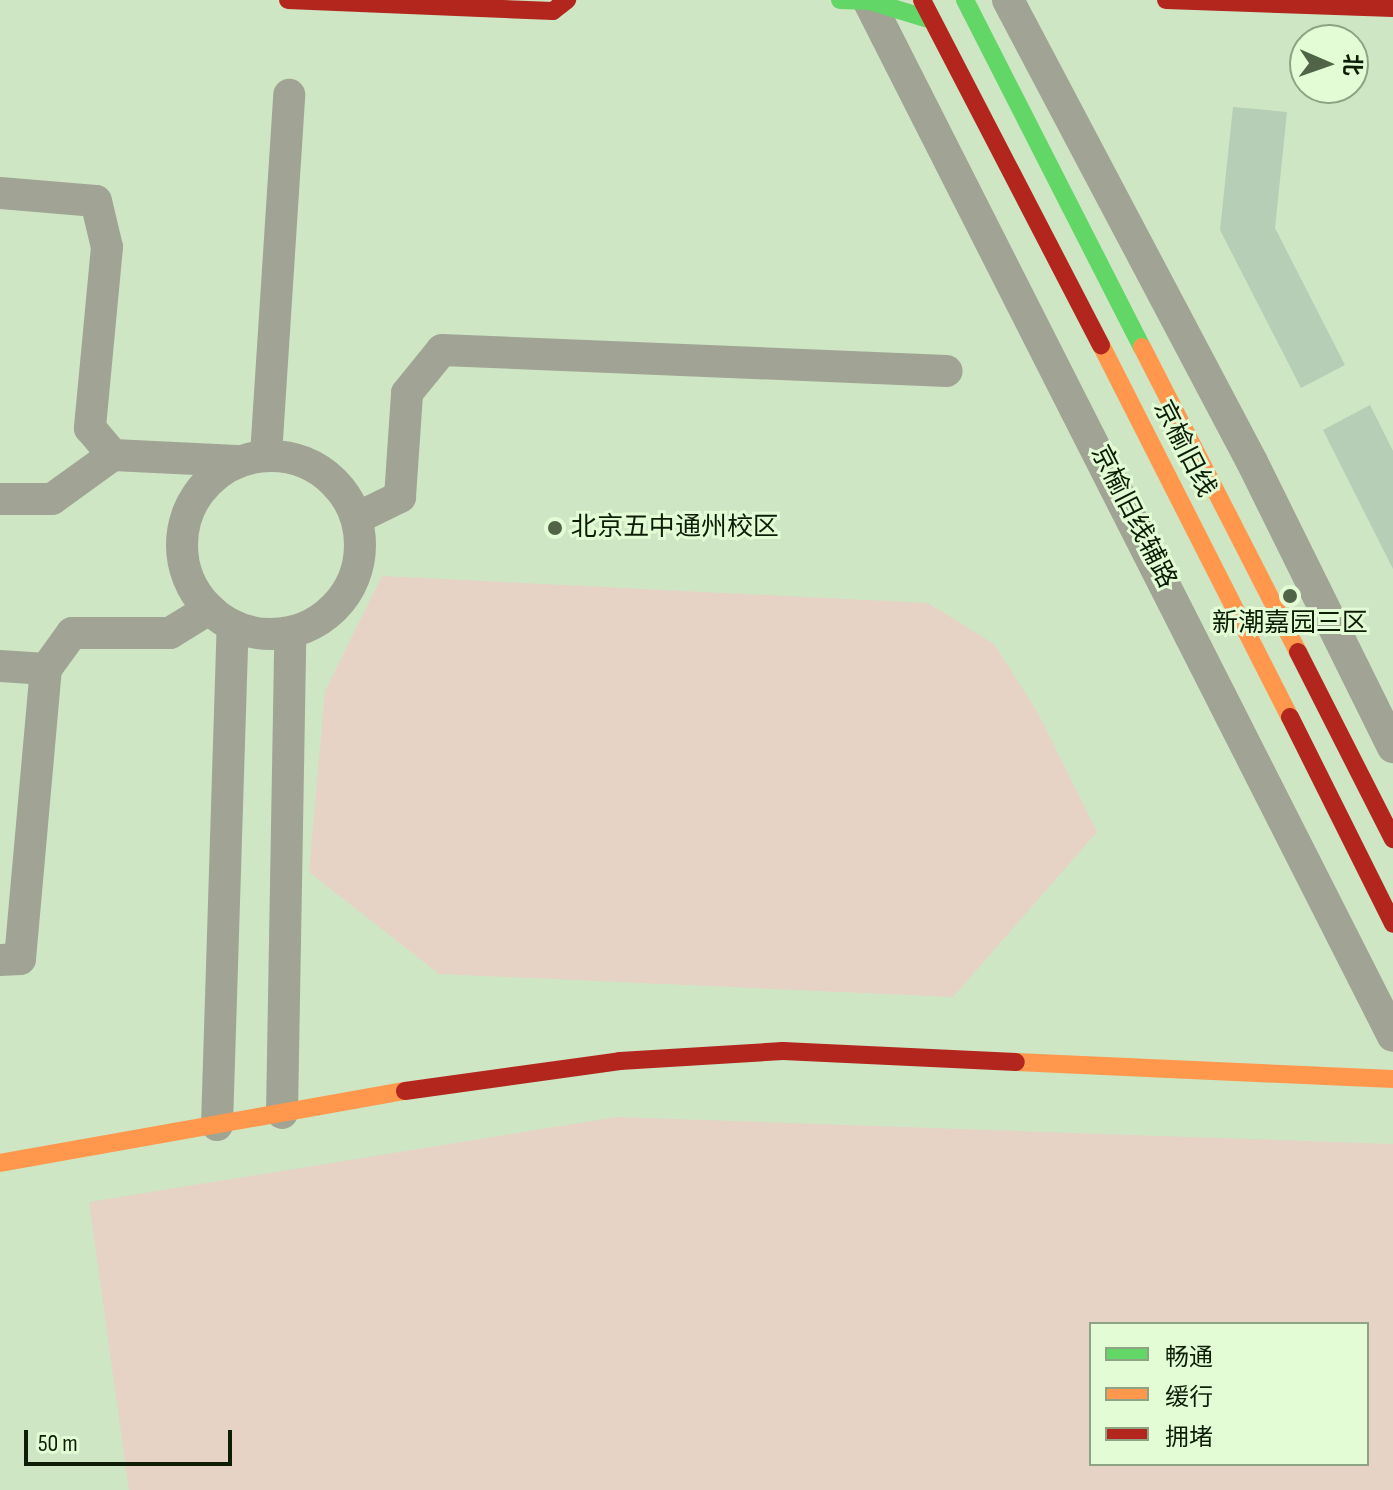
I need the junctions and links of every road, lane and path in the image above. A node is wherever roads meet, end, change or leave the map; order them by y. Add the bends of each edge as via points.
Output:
1 (288, 0) edge
2 (567, 0) edge
3 (859, 0) edge
4 (922, 0) edge
5 (965, 0) edge
6 (1008, 0) edge
7 (1166, 0) edge
8 (1393, 8) edge
9 (932, 20) junction
10 (289, 95) dead end
11 (0, 193) edge
12 (947, 371) dead end
13 (113, 455) junction
14 (252, 458) junction
15 (0, 499) edge
16 (357, 518) junction
17 (221, 618) junction
18 (290, 633) junction
19 (0, 666) edge
20 (46, 669) junction
21 (1391, 740) edge
22 (1353, 759) junction
23 (1393, 839) edge
24 (1393, 924) edge
25 (0, 960) edge
26 (1393, 1036) edge
27 (1393, 1079) edge
28 (282, 1113) junction
29 (217, 1125) junction
30 (0, 1163) edge

1 - 2 main road via 553,11
3 - 9 main road
3 - 26 street, 京榆旧线辅路
4 - 9 main road, 京榆旧线
5 - 22 main road, 京榆旧线
6 - 21 street via 1252,462
7 - 8 main road
9 - 24 main road, 京榆旧线
10 - 14 street
11 - 13 street via 96,201 107,247 90,428
12 - 16 street via 442,350 407,393 400,497
13 - 14 street
13 - 15 street via 52,499
14 - 16 street via 295,458 322,471 343,491
14 - 17 street via 203,488 183,527 182,557 191,585
16 - 18 street via 361,547 355,576 340,602 318,621
17 - 18 street via 261,634
17 - 20 street via 170,633 72,633
17 - 29 street
18 - 28 street
19 - 20 street
20 - 25 street via 20,959
21 - 22 street
22 - 23 main road, 京榆旧线
27 - 28 main road via 783,1051 620,1061
28 - 29 main road
29 - 30 main road

